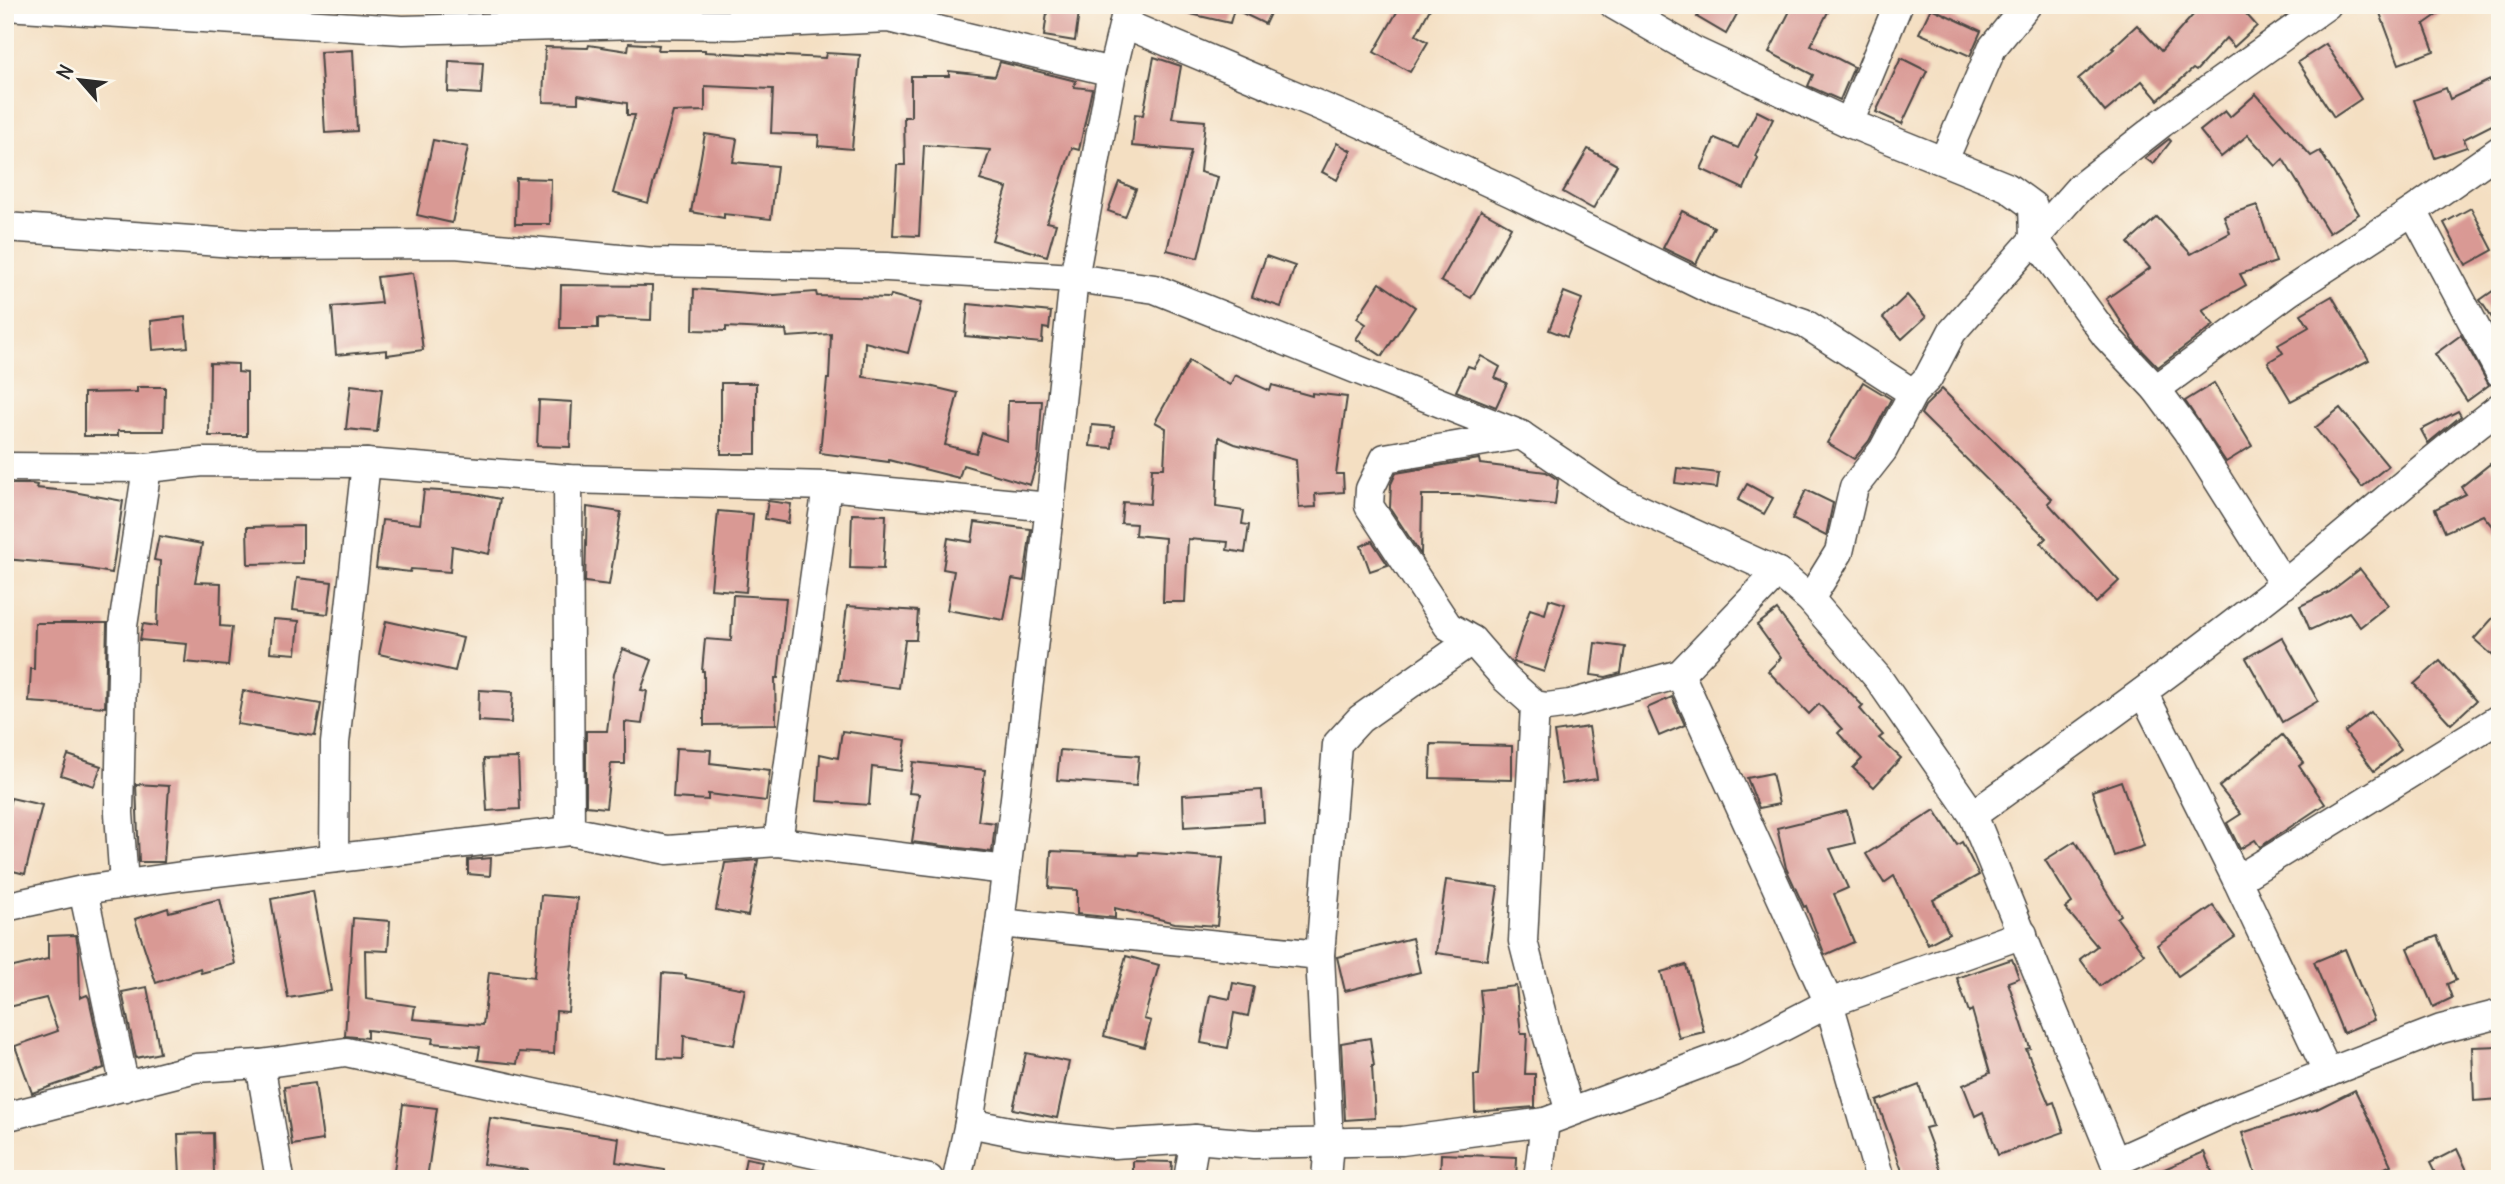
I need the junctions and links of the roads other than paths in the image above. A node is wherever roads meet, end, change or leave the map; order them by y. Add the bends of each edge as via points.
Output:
1 (1614, 5) edge
2 (1899, 5) edge
3 (2027, 5) edge
4 (2327, 5) edge
5 (5, 6) edge
6 (889, 11) edge
7 (640, 15) edge
8 (1127, 15) edge
9 (1112, 72) junction
10 (1849, 123) junction
11 (2500, 150) edge
12 (1944, 160) junction
13 (2413, 211) junction
14 (5, 227) edge
15 (2034, 237) junction
16 (1074, 278) junction
17 (2500, 373) edge
18 (2156, 389) junction
19 (1913, 393) junction
20 (2500, 407) edge
21 (1521, 435) junction
22 (366, 463) junction
23 (5, 467) edge
24 (147, 468) junction
25 (568, 479) junction
26 (827, 486) junction
27 (1050, 507) junction
28 (1778, 572) junction
29 (2284, 585) junction
30 (1810, 599) junction
31 (1472, 640) junction
32 (1680, 674) junction
33 (2143, 692) junction
34 (1535, 705) junction
35 (2500, 718) edge
36 (1973, 816) junction
37 (570, 831) junction
38 (778, 842) junction
39 (334, 858) junction
40 (1006, 870) junction
41 (2237, 880) junction
42 (124, 884) junction
43 (83, 890) junction
44 (5, 907) edge
45 (1000, 923) junction
46 (2023, 934) junction
47 (1320, 955) junction
48 (1829, 1003) junction
49 (2500, 1014) edge
50 (260, 1064) junction
51 (2328, 1073) junction
52 (125, 1087) junction
53 (5, 1117) edge
54 (1558, 1117) junction
55 (969, 1123) junction
56 (1195, 1139) junction
57 (1329, 1142) junction
58 (2118, 1170) edge
59 (280, 1179) edge
60 (929, 1179) edge
61 (957, 1179) edge
62 (1188, 1179) edge
63 (1326, 1179) edge
64 (1538, 1179) edge
65 (1880, 1179) edge

1 - 10 street via 1694,51
2 - 10 street
3 - 12 street via 1992,48
4 - 15 street via 2079,188
5 - 7 street via 403,30
6 - 7 street via 735,25
6 - 9 street
8 - 9 street
8 - 19 street via 1715,292 1804,323
9 - 16 street
10 - 12 street
11 - 13 street
12 - 15 street via 2007,187 2033,206
13 - 17 street
13 - 18 street via 2290,291
14 - 16 street via 263,245 455,244 653,262 887,267
15 - 18 street via 2106,336
15 - 19 street via 1952,332 1928,377
16 - 21 street via 1155,289
16 - 27 street
18 - 29 street
19 - 30 street via 1883,450 1854,487 1839,552
20 - 29 street
21 - 28 street via 1613,497
21 - 31 street via 1385,458 1368,498 1368,506 1448,626
22 - 24 street via 203,463
22 - 25 street
22 - 39 street via 335,743
23 - 24 street
24 - 42 street via 123,626 119,813
25 - 26 street
25 - 37 street
26 - 27 street
26 - 38 street
27 - 40 street
28 - 30 street
28 - 32 street
29 - 33 street
30 - 36 street via 1878,678
31 - 34 street
31 - 47 street via 1360,719 1337,744
32 - 34 street via 1570,704
32 - 48 street
33 - 36 street
33 - 41 street
34 - 54 street via 1524,941 1546,1031
35 - 41 street
36 - 46 street
37 - 38 street via 667,850
37 - 39 street
38 - 40 street
39 - 42 street
40 - 45 street
41 - 51 street
42 - 43 street
43 - 44 street
43 - 52 street
45 - 47 street
45 - 55 street
46 - 48 street
46 - 58 street
47 - 57 street
48 - 54 street via 1736,1051
48 - 65 street
49 - 51 street via 2441,1029
50 - 52 street via 196,1068
50 - 59 street
50 - 60 street via 346,1052
51 - 58 street via 2224,1113
52 - 53 street
54 - 57 street via 1402,1141
54 - 64 street
55 - 56 street via 1114,1144
55 - 61 street
56 - 57 street via 1254,1144
56 - 62 street
57 - 63 street

